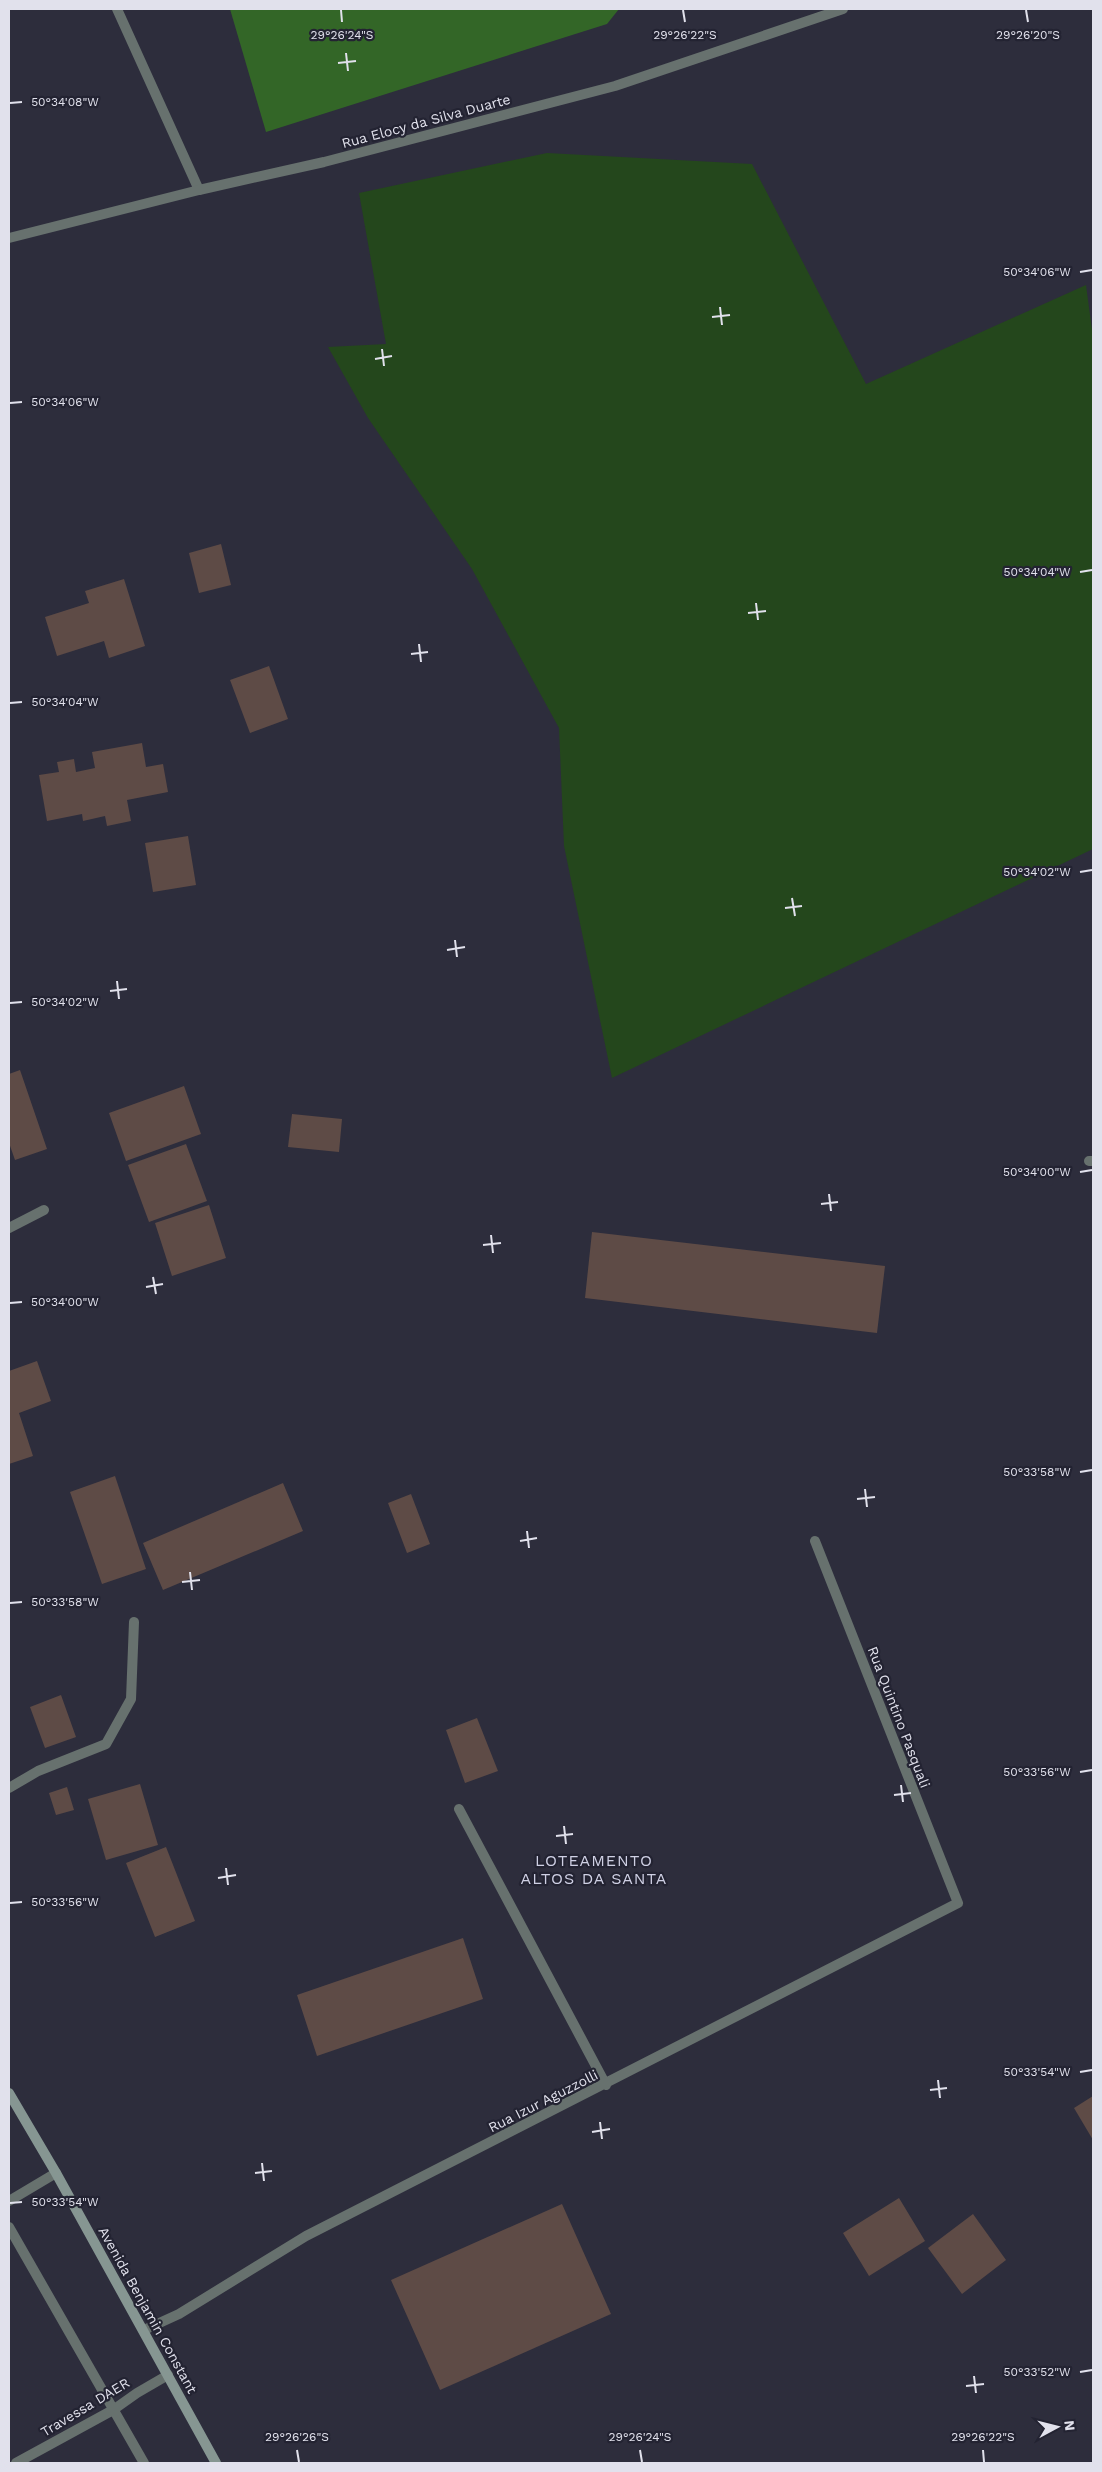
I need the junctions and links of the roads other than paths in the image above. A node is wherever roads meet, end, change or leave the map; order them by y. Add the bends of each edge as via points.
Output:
1 (117, 9) edge
2 (843, 9) edge
3 (199, 190) junction
4 (9, 238) edge
5 (44, 1210) dead end
6 (9, 1228) edge
7 (815, 1540) dead end
8 (134, 1622) dead end
9 (9, 1788) edge
10 (459, 1809) dead end
11 (958, 1903) joint
12 (606, 2085) junction
13 (9, 2092) edge
14 (56, 2173) junction
15 (9, 2201) edge
16 (9, 2227) edge
17 (144, 2330) junction
18 (168, 2375) junction
19 (114, 2410) junction
20 (16, 2463) edge
21 (144, 2463) edge
22 (216, 2463) edge

1 - 3 street
2 - 3 street, Rua Elocy da Silva Duarte via 615,86 324,162
3 - 4 street, Rua Elocy da Silva Duarte
5 - 6 street
7 - 11 street, Rua Quintino Pasquali
8 - 9 street via 131,1699 106,1744 38,1772
10 - 12 street
11 - 12 street, Rua Izur Aguzzolli
12 - 17 street, Rua Izur Aguzzolli via 306,2236 179,2314
13 - 14 main road, Avenida Benjamin Constant
14 - 15 street
14 - 17 main road, Avenida Benjamin Constant
16 - 19 street
17 - 18 main road, Avenida Benjamin Constant
18 - 19 street, Travessa DAER
18 - 22 main road, Avenida Benjamin Constant
19 - 20 street, Travessa DAER
19 - 21 street

